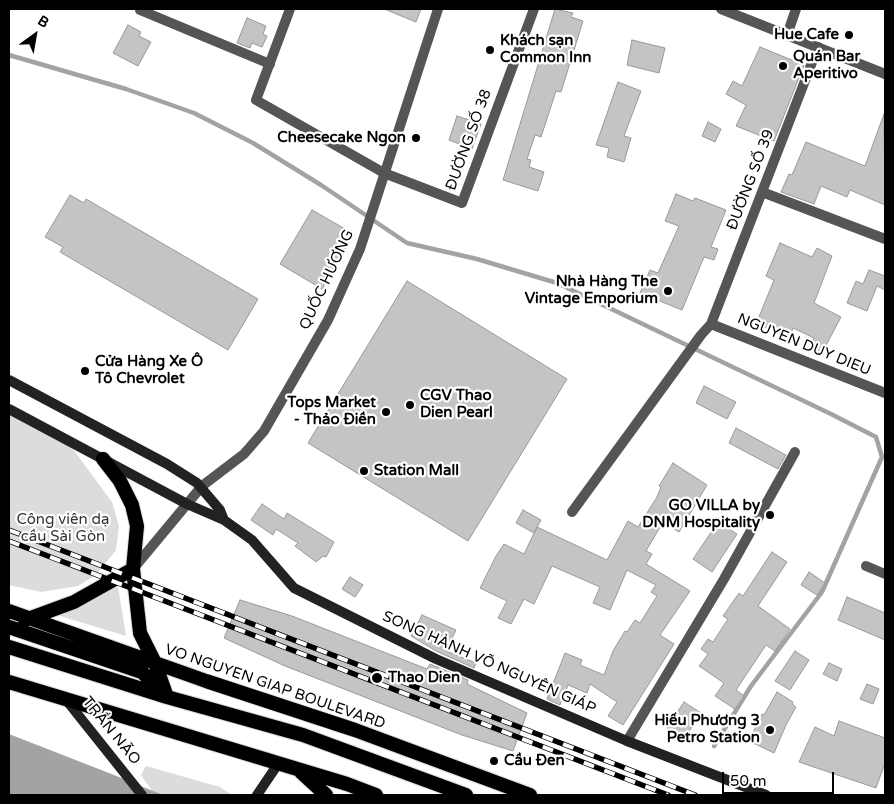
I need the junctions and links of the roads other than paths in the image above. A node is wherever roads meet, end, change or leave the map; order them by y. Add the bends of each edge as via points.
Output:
1 (290, 9) edge
2 (438, 9) edge
3 (534, 9) edge
4 (721, 9) edge
5 (796, 9) edge
6 (140, 10) dead end
7 (787, 35) junction
8 (818, 47) junction
9 (270, 64) junction
10 (885, 74) edge
11 (384, 173) junction
12 (762, 192) junction
13 (885, 239) edge
14 (711, 324) junction
15 (9, 380) edge
16 (885, 393) edge
17 (9, 409) edge
18 (795, 452) dead end
19 (103, 459) junction
20 (202, 486) junction
21 (187, 504) junction
22 (572, 512) dead end
23 (224, 520) junction
24 (866, 566) dead end
25 (133, 569) junction
26 (885, 574) edge
27 (9, 612) edge
28 (28, 618) junction
29 (9, 626) edge
30 (9, 646) edge
31 (155, 663) junction
32 (9, 682) edge
33 (168, 697) junction
34 (67, 701) junction
35 (627, 741) junction
36 (278, 764) junction
37 (299, 770) junction
38 (142, 795) edge
39 (257, 795) edge
40 (326, 795) edge
41 (376, 795) edge
42 (466, 795) edge
43 (530, 795) edge
44 (766, 795) edge

1 - 9 street
2 - 11 street, QUỐC HƯƠNG
3 - 11 street, ĐƯỜNG SỐ 38 via 462,203
4 - 7 street
5 - 7 street
6 - 9 street
7 - 8 street
8 - 10 street
8 - 12 street, ĐƯỜNG SỐ 39
9 - 11 street via 256,100
11 - 20 street, QUỐC HƯƠNG via 366,232 328,320 264,431 244,454
12 - 13 street
12 - 14 street, ĐƯỜNG SỐ 39
14 - 16 street, NGUYEN DUY DIEU
14 - 22 street
15 - 20 main road, SONG HÀNH VÕ NGUYÊN GIÁP
17 - 19 main road, SONG HÀNH VÕ NGUYÊN GIÁP
18 - 35 street
19 - 21 main road, SONG HÀNH VÕ NGUYÊN GIÁP
19 - 25 highway via 120,481 132,505 137,526
20 - 21 street, QUỐC HƯƠNG
20 - 23 main road, SONG HÀNH VÕ NGUYÊN GIÁP
21 - 23 main road, SONG HÀNH VÕ NGUYÊN GIÁP
21 - 25 street, QUỐC HƯƠNG
23 - 35 main road, SONG HÀNH VÕ NGUYÊN GIÁP via 252,540 294,588 436,659
24 - 26 street
25 - 28 highway via 74,602
25 - 31 highway via 140,633
27 - 28 highway, VO NGUYEN GIAP BOULEVARD
28 - 29 highway
28 - 31 highway, VO NGUYEN GIAP BOULEVARD
29 - 33 highway via 142,672
30 - 33 highway
31 - 33 highway
31 - 43 highway, VO NGUYEN GIAP BOULEVARD via 355,730
32 - 34 highway
33 - 42 highway via 303,735
34 - 36 highway
34 - 38 main road, TRẦN NÃO
35 - 44 main road, SONG HÀNH VÕ NGUYÊN GIÁP
36 - 37 highway
36 - 39 main road
37 - 40 highway
37 - 41 highway

